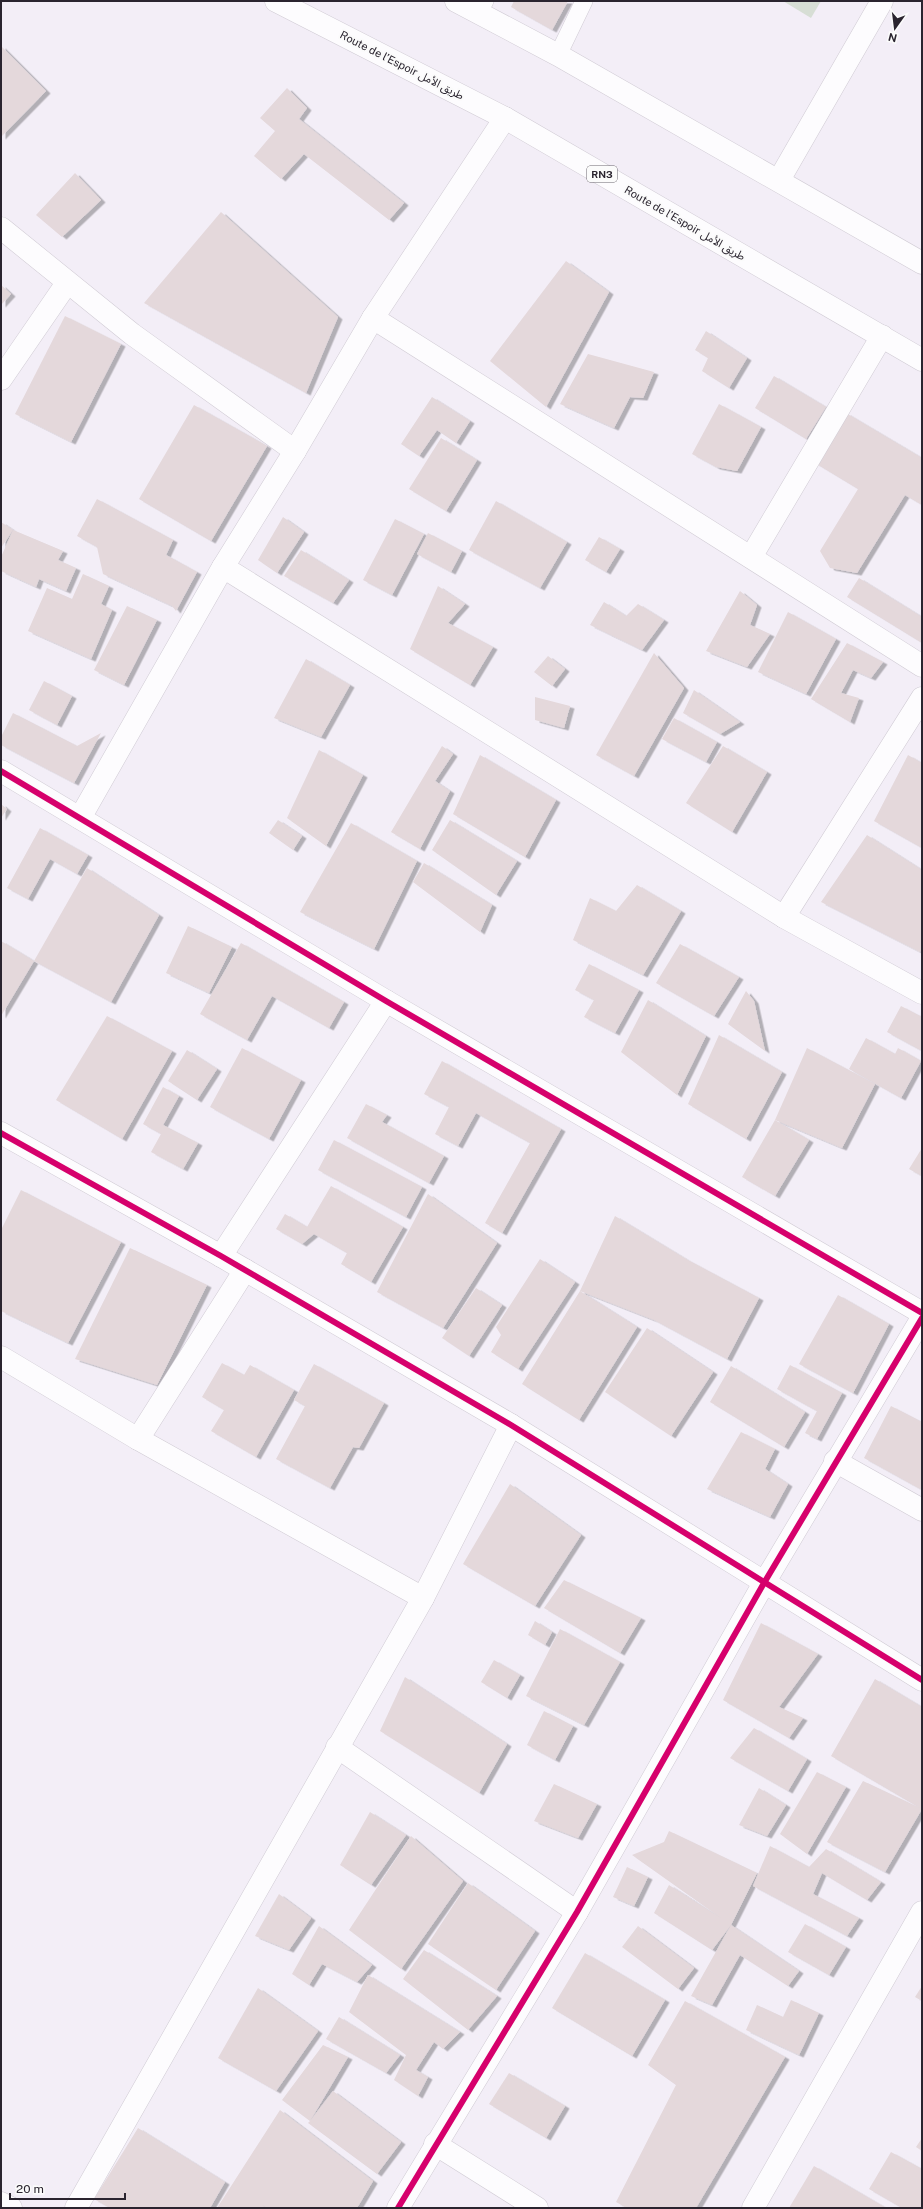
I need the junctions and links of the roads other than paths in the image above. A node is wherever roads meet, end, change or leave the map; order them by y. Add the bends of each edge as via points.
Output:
1 (276, 1) edge
2 (456, 1) edge
3 (584, 1) edge
4 (882, 1) edge
5 (482, 7) edge
6 (558, 55) junction
7 (505, 118) junction
8 (779, 180) junction
9 (1, 228) edge
10 (922, 263) edge
11 (67, 283) junction
12 (373, 318) junction
13 (882, 336) junction
14 (922, 360) edge
15 (1, 379) edge
16 (295, 451) junction
17 (751, 557) junction
18 (223, 568) junction
19 (922, 666) edge
20 (922, 698) edge
21 (1, 771) edge
22 (80, 818) junction
23 (784, 916) junction
24 (922, 993) edge
25 (386, 1001) junction
26 (1, 1133) edge
27 (221, 1256) junction
28 (245, 1270) junction
29 (922, 1313) edge
30 (922, 1318) edge
31 (1, 1357) edge
32 (511, 1425) junction
33 (138, 1439) junction
34 (835, 1461) junction
35 (922, 1510) edge
36 (764, 1583) junction
37 (423, 1598) junction
38 (922, 1680) edge
39 (337, 1747) junction
40 (577, 1912) junction
41 (922, 1912) edge
42 (435, 2144) junction
43 (1, 2203) edge
44 (11, 2208) edge
45 (76, 2208) edge
46 (398, 2208) edge
47 (537, 2208) edge
48 (753, 2208) edge

1 - 7 main road, Route de l’Espoir طريق الأمل / RN3
2 - 5 main road
3 - 6 lane
4 - 8 main road
5 - 6 main road
6 - 8 main road
7 - 12 main road
7 - 13 main road, Route de l’Espoir طريق الأمل / RN3
8 - 10 main road
9 - 11 main road
11 - 15 main road
11 - 16 main road via 180,370
12 - 16 main road
12 - 17 main road
13 - 14 main road, Route de l’Espoir طريق الأمل / RN3
13 - 17 main road
16 - 18 main road
17 - 19 main road
18 - 22 main road
18 - 23 main road
20 - 23 main road
21 - 22 main road
22 - 25 main road
23 - 24 main road
25 - 27 main road
25 - 29 main road
26 - 27 main road
27 - 28 main road
28 - 32 main road
28 - 33 main road
30 - 34 main road
31 - 33 main road
32 - 36 main road
32 - 37 main road
33 - 37 main road
34 - 35 main road
34 - 36 main road
36 - 38 main road
36 - 40 main road
37 - 39 main road
39 - 40 main road
39 - 45 main road
40 - 42 main road
41 - 48 main road
42 - 46 main road
42 - 47 main road
43 - 44 main road

